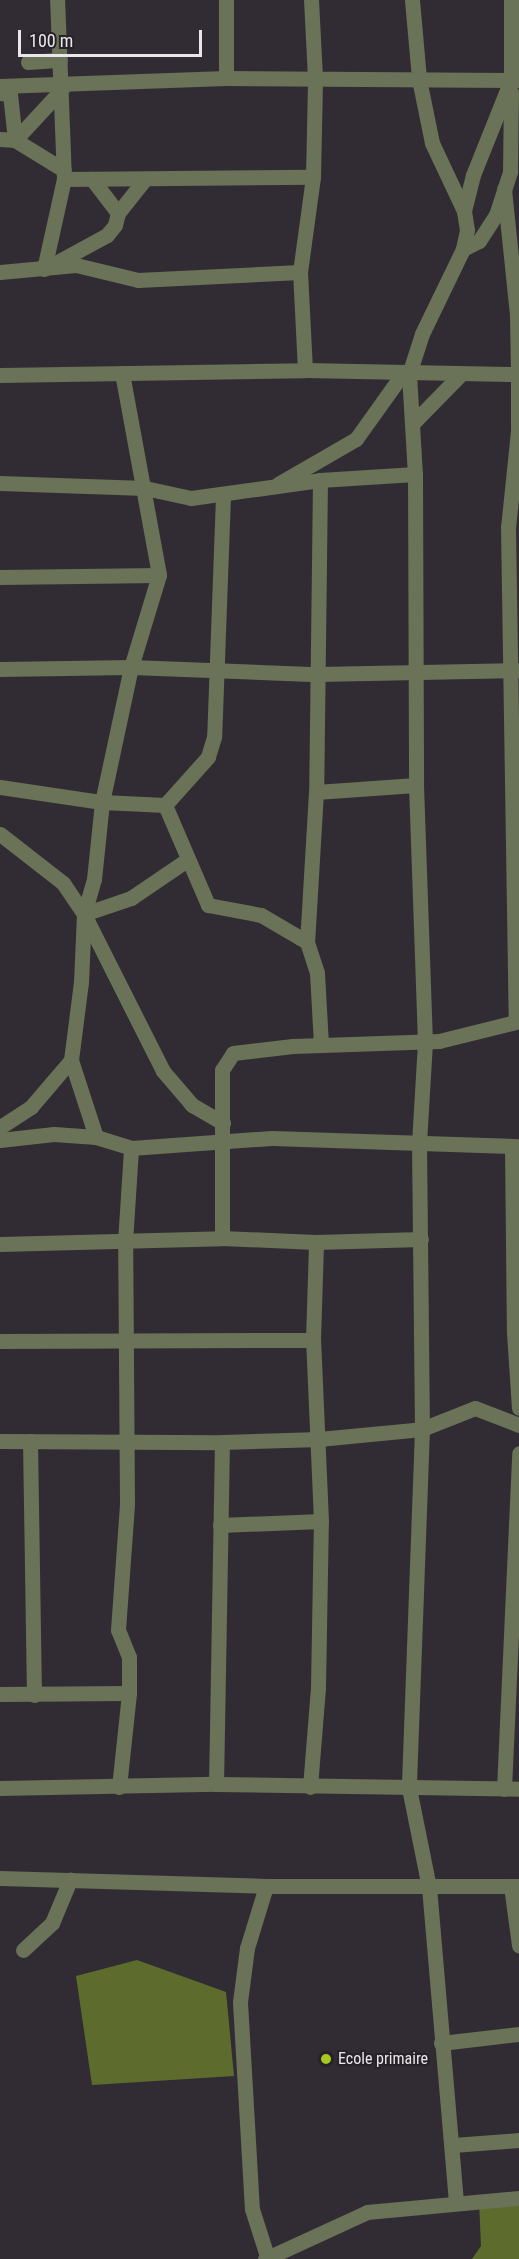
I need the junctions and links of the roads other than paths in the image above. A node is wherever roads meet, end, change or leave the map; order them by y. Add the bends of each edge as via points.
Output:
1 (57, 0) edge
2 (226, 0) edge
3 (311, 0) edge
4 (412, 0) edge
5 (511, 0) edge
6 (60, 60) junction
7 (25, 74) junction
8 (226, 78) junction
9 (315, 78) junction
10 (420, 79) junction
11 (515, 80) edge
12 (0, 86) edge
13 (62, 87) junction
14 (0, 93) edge
15 (510, 102) junction
16 (519, 118) edge
17 (7, 140) edge
18 (64, 174) junction
19 (313, 177) junction
20 (145, 178) junction
21 (92, 179) junction
22 (510, 195) edge
23 (464, 211) junction
24 (118, 213) junction
25 (463, 249) junction
26 (44, 269) junction
27 (0, 272) edge
28 (300, 272) junction
29 (304, 370) junction
30 (122, 373) junction
31 (406, 374) junction
32 (461, 374) junction
33 (519, 374) edge
34 (0, 375) edge
35 (412, 424) junction
36 (415, 474) junction
37 (320, 480) junction
38 (0, 483) edge
39 (145, 488) junction
40 (273, 488) junction
41 (515, 488) edge
42 (223, 496) junction
43 (515, 571) edge
44 (159, 576) junction
45 (0, 578) edge
46 (131, 667) junction
47 (0, 669) edge
48 (416, 670) junction
49 (515, 670) edge
50 (217, 671) junction
51 (317, 674) junction
52 (416, 785) junction
53 (0, 788) edge
54 (316, 792) junction
55 (102, 802) junction
56 (165, 805) junction
57 (0, 834) edge
58 (187, 860) junction
59 (84, 914) junction
60 (307, 942) junction
61 (518, 1021) edge
62 (425, 1042) junction
63 (321, 1044) junction
64 (71, 1060) junction
65 (223, 1123) junction
66 (0, 1127) edge
67 (96, 1137) junction
68 (0, 1140) edge
69 (223, 1143) junction
70 (419, 1143) junction
71 (515, 1147) edge
72 (131, 1148) junction
73 (222, 1238) junction
74 (421, 1239) junction
75 (125, 1242) junction
76 (316, 1242) junction
77 (0, 1244) edge
78 (516, 1246) edge
79 (516, 1333) edge
80 (313, 1340) junction
81 (0, 1341) edge
82 (125, 1341) junction
83 (519, 1408) edge
84 (519, 1425) edge
85 (422, 1429) junction
86 (319, 1439) junction
87 (0, 1441) edge
88 (30, 1441) junction
89 (123, 1441) junction
90 (222, 1442) junction
91 (519, 1454) edge
92 (321, 1521) junction
93 (220, 1525) junction
94 (129, 1693) junction
95 (0, 1694) edge
96 (34, 1695) junction
97 (216, 1784) junction
98 (119, 1786) junction
99 (310, 1787) junction
100 (0, 1788) edge
101 (409, 1788) junction
102 (512, 1789) edge
103 (0, 1878) edge
104 (70, 1880) junction
105 (266, 1886) junction
106 (515, 1886) edge
107 (429, 1887) junction
108 (518, 1947) edge
109 (23, 1950) dead end
110 (519, 2034) edge
111 (441, 2043) junction
112 (519, 2140) edge
113 (453, 2145) junction
114 (519, 2198) edge
115 (456, 2201) junction
116 (267, 2259) edge

1 - 6 street
2 - 8 street
3 - 9 street
4 - 10 street
5 - 11 street
6 - 7 street
6 - 13 street
7 - 12 street
7 - 13 street
8 - 9 street
8 - 13 street
9 - 10 street
9 - 19 street
10 - 11 street
10 - 23 street via 432,143
11 - 15 street
11 - 23 street via 473,175
13 - 17 street
13 - 18 street
14 - 17 street via 10,94
15 - 16 street
15 - 22 street
17 - 18 street
18 - 21 street
18 - 26 street
19 - 20 street
19 - 28 street
20 - 21 street
20 - 24 street
21 - 24 street
22 - 25 street via 479,241
22 - 33 street
23 - 25 street via 467,230
24 - 26 street via 107,235
25 - 31 street
26 - 27 street
26 - 28 street via 76,265 138,280
28 - 29 street
29 - 30 street
29 - 31 street
30 - 34 street
30 - 39 street
31 - 32 street
31 - 35 street
31 - 40 street via 356,439
32 - 33 street
32 - 35 street
33 - 41 street
35 - 36 street
36 - 37 street
36 - 48 street
37 - 40 street
37 - 51 street
38 - 39 street
39 - 42 street via 191,498
39 - 44 street
40 - 42 street
41 - 43 street via 508,527
42 - 50 street
43 - 49 street
44 - 45 street
44 - 46 street
46 - 47 street
46 - 50 street
46 - 55 street
48 - 49 street
48 - 51 street
48 - 52 street
49 - 61 street
50 - 51 street
50 - 56 street via 214,737 208,758
51 - 54 street
52 - 54 street
52 - 62 street
53 - 55 street
54 - 60 street
55 - 56 street
55 - 59 street via 94,879
56 - 58 street
57 - 59 street via 63,883
58 - 59 street via 131,898
58 - 60 street via 208,905 261,915
59 - 64 street via 81,982
59 - 65 street via 163,1071 192,1105
60 - 63 street via 317,974
61 - 62 street
62 - 63 street
62 - 70 street
63 - 65 street via 233,1053 222,1070
64 - 66 street via 31,1107
64 - 67 street
65 - 69 street
67 - 68 street via 54,1134
67 - 72 street
69 - 70 street via 272,1138
69 - 72 street
69 - 73 street
70 - 71 street
70 - 74 street
71 - 78 street
72 - 75 street
73 - 75 street
73 - 76 street
74 - 76 street
74 - 85 street
75 - 77 street
75 - 82 street
76 - 80 street
78 - 79 street
79 - 83 street
80 - 82 street
80 - 86 street
81 - 82 street
82 - 89 street
84 - 85 street via 475,1408
85 - 86 street
85 - 101 street
86 - 90 street
86 - 92 street
87 - 88 street
88 - 89 street
88 - 96 street
89 - 90 street
89 - 94 street via 127,1503 118,1630 129,1657
90 - 93 street
91 - 102 street
92 - 93 street
92 - 99 street via 318,1687
93 - 97 street
94 - 96 street
94 - 98 street
95 - 96 street
97 - 98 street
97 - 99 street
98 - 100 street
99 - 101 street
101 - 102 street
101 - 107 street
103 - 104 street
104 - 105 street
104 - 109 street via 52,1923
105 - 107 street
105 - 116 street via 247,1948 240,2002 252,2209
106 - 107 street
106 - 108 street
107 - 111 street
110 - 111 street
111 - 113 street
112 - 113 street
113 - 115 street
114 - 115 street
115 - 116 street via 367,2212

